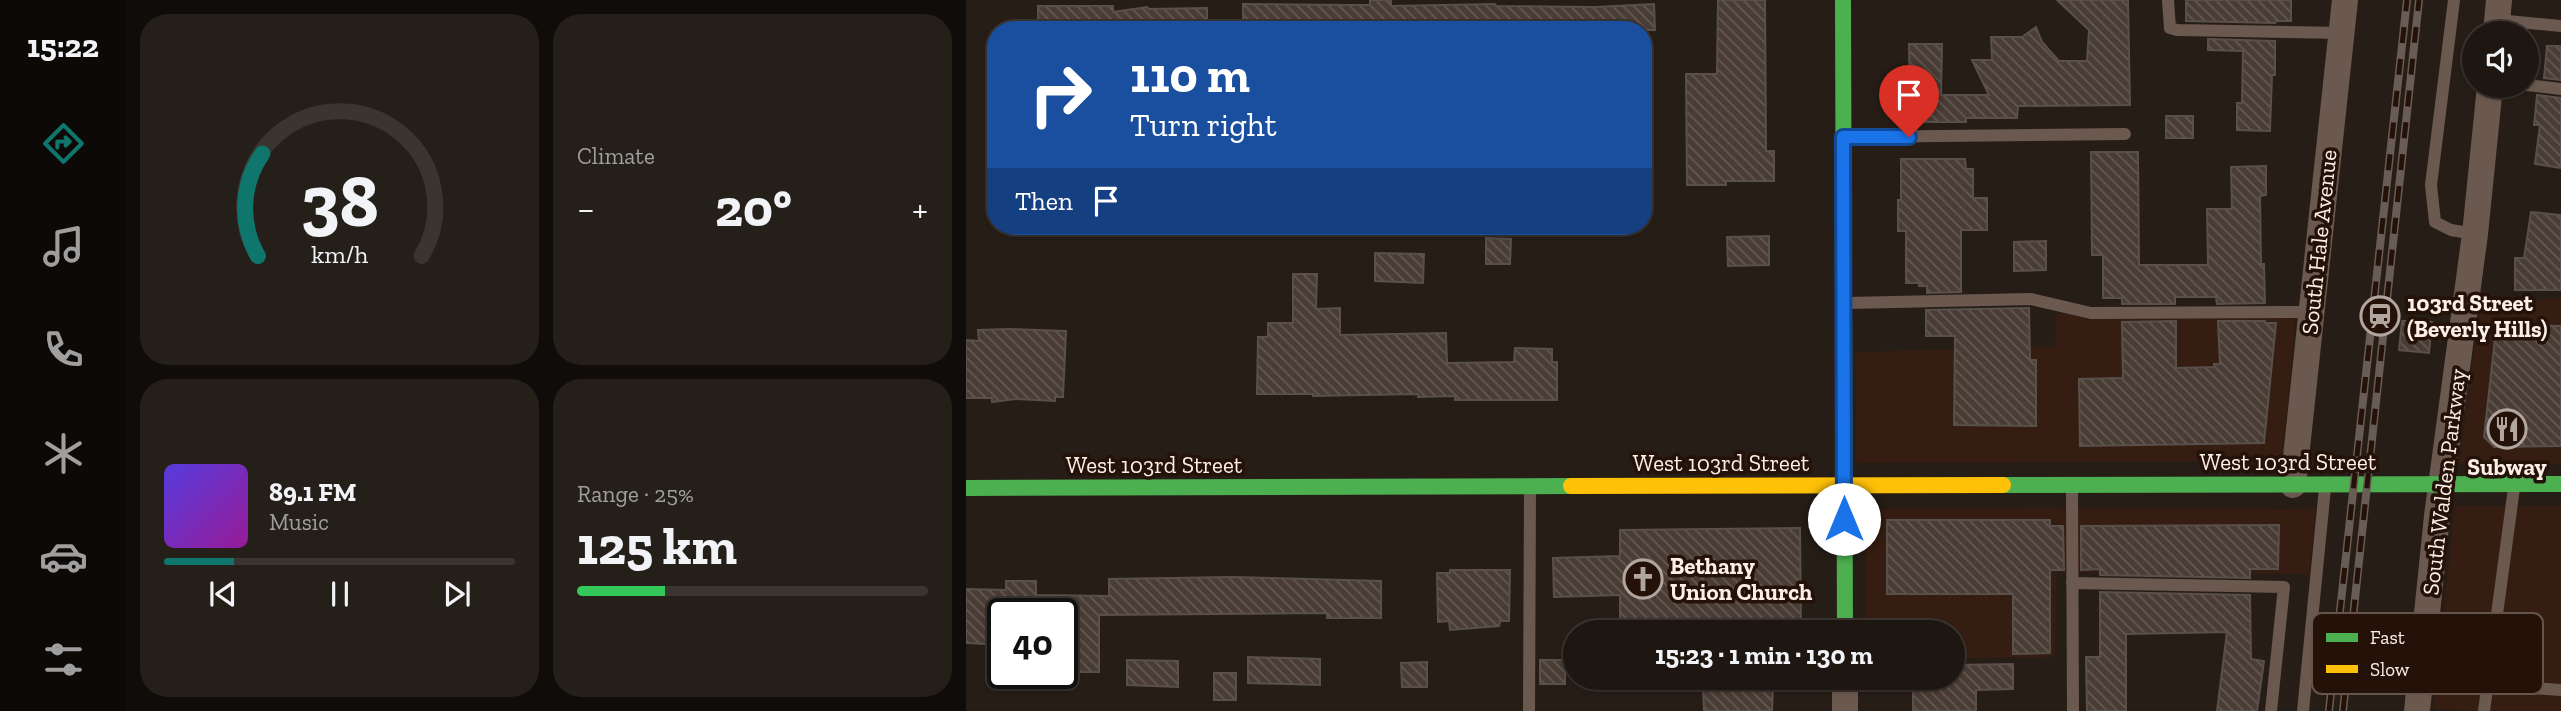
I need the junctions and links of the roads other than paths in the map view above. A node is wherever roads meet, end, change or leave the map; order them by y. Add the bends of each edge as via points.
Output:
1 (1843, 0) edge
2 (2168, 0) edge
3 (2345, 0) edge
4 (2454, 0) edge
5 (2497, 18) edge
6 (2561, 26) edge
7 (2342, 33) junction
8 (2539, 86) edge
9 (2561, 89) edge
10 (2489, 98) edge
11 (2125, 134) dead end
12 (1843, 137) junction
13 (2475, 233) junction
14 (1843, 303) junction
15 (2311, 312) junction
16 (2326, 484) junction
17 (2441, 484) junction
18 (2515, 484) junction
19 (2561, 484) edge
20 (1844, 485) junction
21 (2072, 485) junction
22 (2293, 485) junction
23 (1530, 486) junction
24 (966, 488) edge
25 (2072, 583) junction
26 (2313, 613) edge
27 (2428, 613) edge
28 (2498, 613) edge
29 (1845, 620) edge
30 (2312, 622) edge
31 (2543, 689) edge
32 (1845, 690) edge
33 (2561, 690) edge
34 (1529, 711) edge
35 (1845, 711) edge
36 (2073, 711) edge
37 (2271, 711) edge
38 (2303, 711) edge

1 - 12 main road
2 - 7 lane via 2170,28 2177,30
3 - 7 street, South Hale Avenue
4 - 13 lane via 2431,185 2432,209 2435,222
5 - 6 lane
7 - 15 street, South Hale Avenue
8 - 9 lane
10 - 13 street, South Walden Parkway
11 - 12 lane
12 - 14 main road
13 - 17 street, South Walden Parkway
14 - 15 lane via 2031,299 2091,313
14 - 20 main road
15 - 22 street, South Hale Avenue
16 - 17 main road, West 103rd Street
16 - 22 main road, West 103rd Street
16 - 26 lane
17 - 18 main road, West 103rd Street
17 - 27 street, South Walden Parkway
18 - 19 main road, West 103rd Street
18 - 28 lane
20 - 21 main road, West 103rd Street
20 - 23 main road, West 103rd Street
20 - 29 main road
21 - 22 main road, West 103rd Street
21 - 25 lane
23 - 24 main road, West 103rd Street
23 - 34 lane
25 - 36 lane
25 - 37 lane via 2284,587
30 - 38 lane
31 - 33 lane
32 - 35 street

